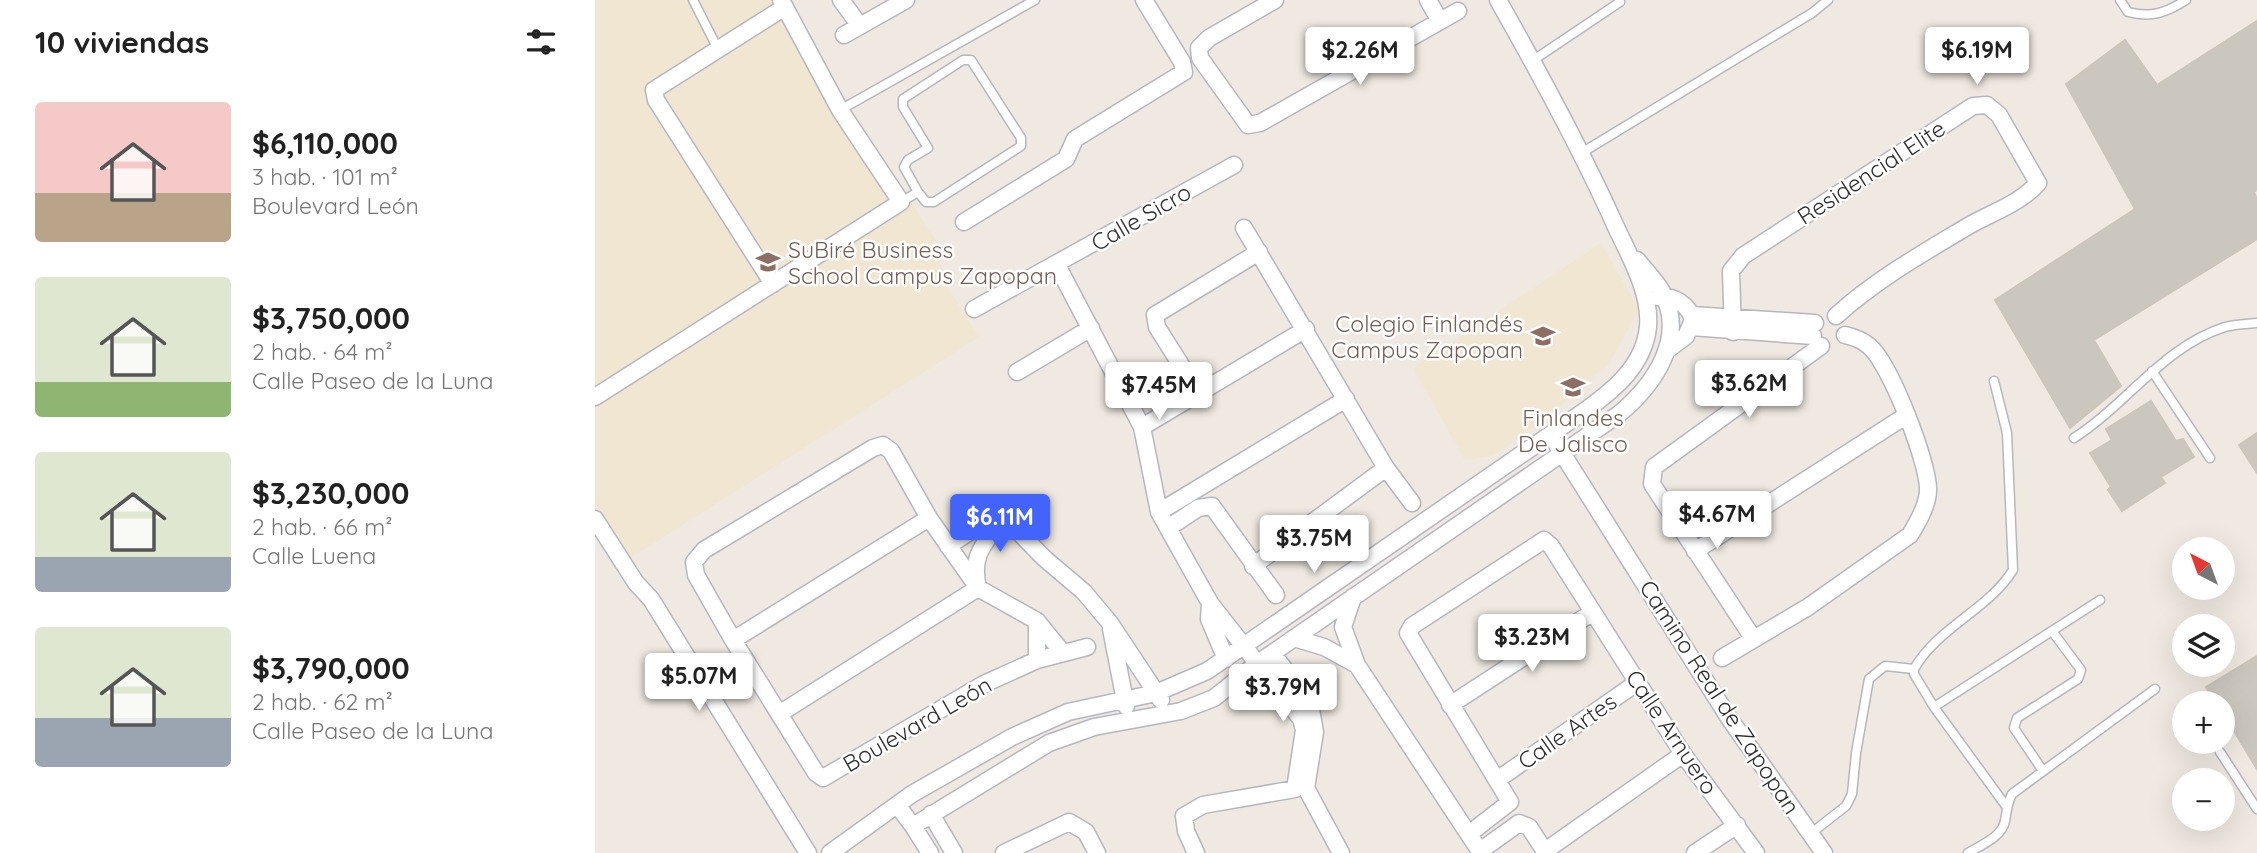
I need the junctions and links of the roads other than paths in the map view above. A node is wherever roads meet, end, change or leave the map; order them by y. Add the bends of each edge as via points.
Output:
1 (693, 0) edge
2 (841, 0) edge
3 (906, 0) edge
4 (1035, 0) edge
5 (1144, 0) edge
6 (1275, 0) edge
7 (1428, 0) edge
8 (1498, 0) edge
9 (1828, 0) edge
10 (2120, 0) edge
11 (2186, 0) edge
12 (1621, 2) dead end
13 (783, 3) edge
14 (1458, 11) dead end
15 (1440, 21) junction
16 (860, 26) junction
17 (844, 36) dead end
18 (718, 49) junction
19 (1532, 61) junction
20 (840, 110) junction
21 (1583, 152) junction
22 (1234, 165) dead end
23 (918, 192) junction
24 (901, 202) junction
25 (964, 222) dead end
26 (1244, 228) dead end
27 (1626, 247) junction
28 (1259, 252) junction
29 (1057, 265) junction
30 (773, 284) junction
31 (1664, 296) junction
32 (1646, 302) junction
33 (974, 309) dead end
34 (1836, 316) junction
35 (1691, 321) junction
36 (2257, 323) edge
37 (1732, 325) junction
38 (1091, 328) junction
39 (1306, 329) junction
40 (1816, 335) junction
41 (1845, 335) junction
42 (1666, 351) junction
43 (2152, 371) junction
44 (1017, 372) dead end
45 (1994, 381) dead end
46 (1198, 392) junction
47 (595, 397) edge
48 (1346, 399) junction
49 (1907, 415) junction
50 (1142, 427) junction
51 (1551, 434) junction
52 (2074, 438) dead end
53 (1562, 453) junction
54 (2210, 458) dead end
55 (1386, 468) junction
56 (1412, 503) dead end
57 (1159, 512) junction
58 (1004, 517) junction
59 (929, 518) junction
60 (595, 519) edge
61 (1423, 522) junction
62 (1168, 528) junction
63 (1436, 540) junction
64 (948, 546) junction
65 (1695, 551) junction
66 (1253, 566) junction
67 (978, 588) junction
68 (1276, 595) dead end
69 (1353, 597) junction
70 (2100, 600) dead end
71 (1210, 603) junction
72 (1593, 612) junction
73 (1037, 621) junction
74 (1110, 623) junction
75 (2052, 631) junction
76 (1294, 638) junction
77 (1753, 638) junction
78 (733, 640) junction
79 (1087, 647) dead end
80 (1244, 647) junction
81 (1063, 653) junction
82 (1273, 654) junction
83 (1722, 658) dead end
84 (1226, 659) junction
85 (1037, 660) junction
86 (1258, 663) junction
87 (1357, 664) junction
88 (1914, 669) junction
89 (1638, 682) junction
90 (2155, 689) dead end
91 (1156, 693) junction
92 (1123, 699) junction
93 (1450, 705) junction
94 (1934, 707) junction
95 (1170, 713) junction
96 (779, 714) junction
97 (1132, 720) junction
98 (1683, 754) junction
99 (2221, 754) edge
100 (2043, 771) junction
101 (1497, 780) junction
102 (897, 805) junction
103 (2006, 806) junction
104 (2257, 809) edge
105 (931, 814) junction
106 (1737, 825) junction
107 (913, 826) junction
108 (1469, 834) junction
109 (1810, 834) junction
110 (1481, 852) edge
111 (1545, 852) edge
112 (808, 853) edge
113 (830, 853) edge
114 (930, 853) edge
115 (954, 853) edge
116 (1004, 853) edge
117 (1097, 853) edge
118 (1196, 853) edge
119 (1341, 853) edge
120 (1695, 853) edge
121 (1756, 853) edge
122 (1824, 853) edge
123 (1968, 853) edge

1 - 18 lane
2 - 16 street
3 - 16 street
4 - 20 lane
5 - 25 street via 1184,72 1075,139 1066,159
6 - 15 street via 1199,48 1200,58 1248,125
7 - 15 street
8 - 19 street
9 - 21 lane
10 - 11 lane via 2128,12 2148,17
12 - 19 lane
13 - 18 street
13 - 20 street
14 - 15 street
16 - 17 street
18 - 30 street via 662,83 654,90 656,100
19 - 21 street
20 - 24 street
21 - 27 street
22 - 29 street, Calle Sicro
23 - 23 lane via 926,202 934,202 1021,146 1021,138 971,60 963,60 903,99 903,107 928,148 904,167
23 - 24 lane
24 - 30 street
26 - 28 street
27 - 31 street
27 - 32 street
28 - 39 street
28 - 46 street via 1155,315 1157,327
29 - 33 street, Calle Sicro
29 - 38 street
30 - 47 street
31 - 32 street
31 - 35 street via 1686,307
31 - 42 street via 1670,319
32 - 51 street via 1648,326 1636,363 1604,397
34 - 37 street, Residencial Elite via 1872,287 2029,194 2038,183 1999,115 1987,105 1973,106 1743,256 1731,271
34 - 40 street via 1824,315
34 - 41 street via 1844,324
35 - 37 street
35 - 42 street via 1682,340
36 - 43 lane via 2226,327 2203,337
37 - 40 street
38 - 44 street
38 - 50 street
39 - 46 street
39 - 48 street
40 - 41 street via 1833,347
40 - 65 street via 1654,467 1652,484
41 - 49 street via 1858,338 1876,352
42 - 53 street via 1648,386 1634,401
43 - 52 lane via 2099,422
43 - 54 lane
45 - 88 lane via 2007,433 2013,570 2005,582 1941,634
46 - 50 street
48 - 55 street
48 - 57 street
49 - 65 street
49 - 77 street via 1928,490 1910,535 1808,607
50 - 57 street
51 - 53 street, Camino Real de Zapopan
51 - 61 street
53 - 63 street
53 - 109 street, Camino Real de Zapopan via 1729,718
55 - 56 street
55 - 66 street
57 - 62 street
58 - 64 street via 984,522
58 - 67 street via 977,555
58 - 74 street via 1084,592
59 - 64 street, Boulevard León
59 - 78 street
59 - 78 street, Boulevard León via 891,451 883,445 704,550 694,562 696,575
60 - 112 street
61 - 63 street
61 - 80 street
62 - 66 street via 1198,508 1212,506
62 - 71 street
63 - 69 street
64 - 67 street, Boulevard León
65 - 77 street
66 - 68 street
67 - 73 street, Boulevard León
67 - 96 street
69 - 76 street
69 - 87 street via 1343,626
70 - 75 lane
71 - 80 street
71 - 84 street via 1209,620
72 - 89 street, Calle Arnuero
72 - 93 street
72 - 93 street, Calle Arnuero via 1543,540 1408,633
73 - 81 street
73 - 85 street
74 - 91 street
74 - 92 street
75 - 94 lane
75 - 100 lane via 2081,670 2078,679 2017,718 2014,728
76 - 82 street
76 - 87 street
77 - 83 street
78 - 96 street, Boulevard León
79 - 81 street
80 - 84 street
80 - 86 street
81 - 85 street
82 - 86 street
82 - 119 street via 1310,703 1315,732 1306,788
84 - 91 street
85 - 96 street, Boulevard León via 984,684 823,778
86 - 95 street via 1214,698
86 - 118 street via 1301,719 1304,730 1295,789 1191,809 1183,823
87 - 108 street
88 - 94 lane
88 - 109 lane via 1885,666 1869,679 1852,794 1846,806
89 - 98 street, Calle Arnuero
89 - 101 street, Calle Artes
90 - 100 lane
91 - 92 street
91 - 95 street
92 - 97 street
92 - 102 street via 1068,712 1012,737
93 - 101 street
94 - 103 lane
95 - 97 street
97 - 105 street via 1049,743
98 - 106 street, Calle Arnuero
98 - 111 street
99 - 104 lane
100 - 103 lane via 2012,794
101 - 108 street via 1509,806
102 - 107 street
102 - 113 street
103 - 123 lane via 2003,827
105 - 107 street
105 - 115 street
106 - 120 street
106 - 121 street, Calle Arnuero
107 - 114 street
108 - 110 street
109 - 122 street, Camino Real de Zapopan
110 - 111 street via 1519,823 1529,827
116 - 117 street via 1069,822 1086,832

